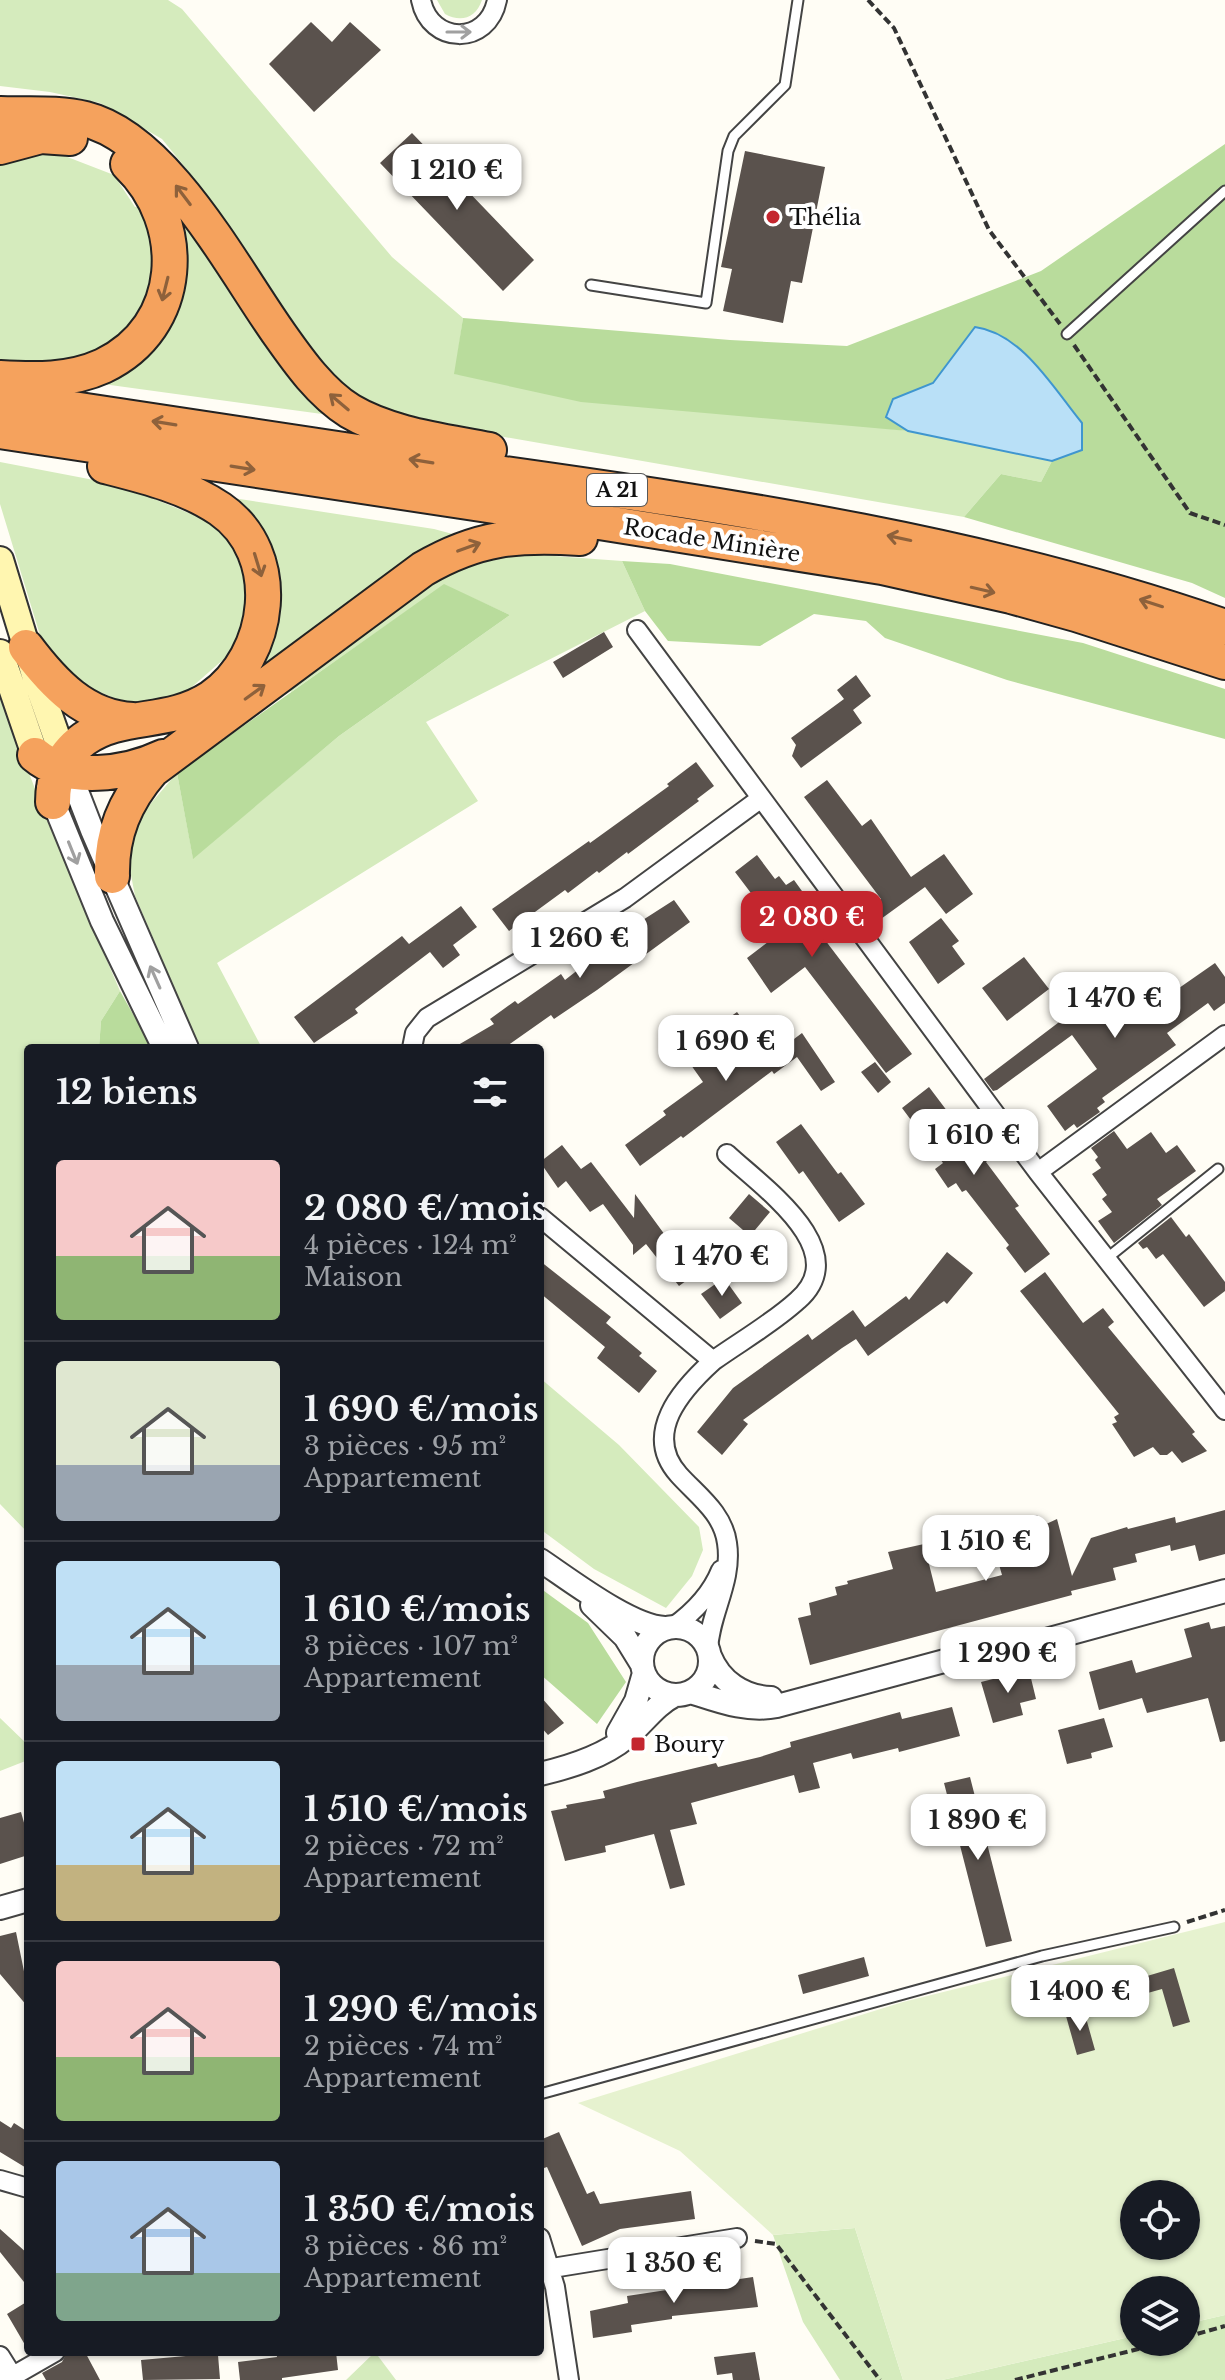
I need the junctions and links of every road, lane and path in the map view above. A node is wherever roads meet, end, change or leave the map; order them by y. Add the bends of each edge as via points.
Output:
1 (421, 0) edge
2 (497, 0) edge
3 (798, 0) edge
4 (868, 0) edge
5 (0, 114) edge
6 (0, 147) edge
7 (1225, 191) edge
8 (591, 285) dead end
9 (1067, 334) junction
10 (0, 378) edge
11 (0, 398) edge
12 (0, 433) edge
13 (660, 496) junction
14 (1225, 525) edge
15 (796, 553) junction
16 (0, 560) edge
17 (1225, 627) edge
18 (637, 630) dead end
19 (13, 650) edge
20 (1225, 662) edge
21 (145, 720) junction
22 (174, 751) junction
23 (57, 763) junction
24 (760, 799) junction
25 (53, 802) joint
26 (112, 876) junction
27 (1225, 1035) edge
28 (162, 1044) edge
29 (185, 1044) edge
30 (413, 1044) edge
31 (727, 1154) dead end
32 (1218, 1169) dead end
33 (1038, 1172) junction
34 (544, 1220) edge
35 (1106, 1259) junction
36 (713, 1361) junction
37 (1225, 1410) edge
38 (727, 1544) junction
39 (544, 1562) edge
40 (544, 1563) edge
41 (1225, 1591) edge
42 (669, 1628) junction
43 (709, 1653) junction
44 (642, 1668) junction
45 (683, 1693) junction
46 (810, 1696) junction
47 (594, 1756) junction
48 (544, 1773) edge
49 (24, 1901) edge
50 (0, 1908) edge
51 (1225, 1910) edge
52 (1174, 1927) joint
53 (544, 2093) edge
54 (0, 2180) edge
55 (24, 2187) edge
56 (737, 2238) joint
57 (545, 2269) edge
58 (1225, 2326) edge
59 (1200, 2333) edge
60 (1120, 2354) edge
61 (0, 2356) edge
62 (48, 2356) edge
63 (11, 2379) edge
64 (569, 2380) edge
65 (880, 2380) edge
66 (1015, 2380) edge

1 -> 2 street via 434,25 459,34 484,26
3 - 8 lane via 785,85 734,136 728,151 706,303
4 - 9 path via 894,28 989,230
13 -> 5 highway via 396,429 350,411 297,360 190,204 133,142 84,118
6 -> 10 highway via 26,138 61,136 113,153 145,180 168,233 170,251 161,306 144,334 121,356 69,377
7 - 9 lane
9 - 14 path via 1190,513
13 -> 11 highway, Rocade Minière / A 21
12 -> 15 highway, Rocade Minière / A 21
12 -> 21 highway via 187,492 221,509 250,545 264,602 258,634 244,663 211,698 184,712
17 -> 13 highway, Rocade Minière / A 21 via 974,554
15 -> 20 highway, Rocade Minière / A 21 via 1011,596
22 -> 15 highway via 423,569 477,543 529,536
16 - 19 main road
18 - 24 street
19 - 21 highway via 83,705
19 - 23 main road
21 - 23 highway via 95,732
22 - 23 highway via 137,767 104,772
22 - 26 highway via 146,777 126,807 113,845
23 - 25 highway
23 - 26 street
24 - 30 street via 625,898 427,1018
24 - 33 street
25 -> 28 street via 102,921
29 -> 26 street
27 - 33 street
31 - 36 street via 800,1222 816,1263 799,1300
32 - 35 lane
33 - 35 street
34 - 36 street
35 - 37 street
36 - 38 street via 672,1408 664,1443 670,1463 720,1521
38 - 42 street via 713,1587 695,1611
38 - 43 street via 725,1586
39 - 42 street via 625,1614 651,1627
40 - 44 street via 610,1622 631,1645
41 - 46 street via 1013,1649 963,1656
42 - 43 street via 697,1634
42 - 44 street via 649,1640
43 - 45 street via 706,1677
43 - 46 street via 724,1679 749,1694
44 - 45 street via 656,1689
44 - 47 street via 631,1713
45 - 46 street via 758,1708
45 - 47 street
47 - 48 street
49 - 50 street
51 - 52 path
52 - 53 lane via 1042,1956
54 - 55 street
56 - 57 street
56 - 65 path via 776,2244
57 - 64 street
58 - 59 path
60 - 66 path
61 - 63 street
62 - 63 street

